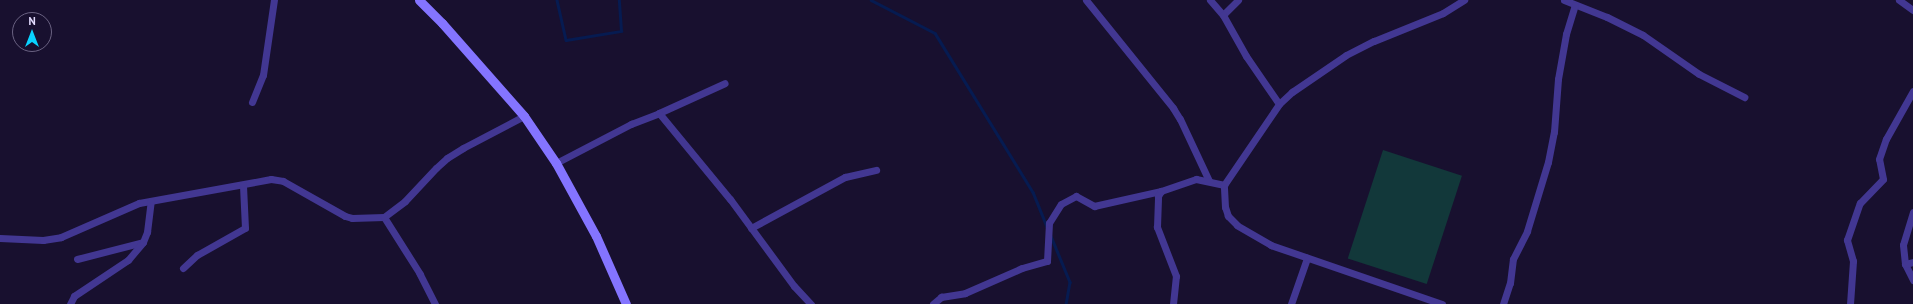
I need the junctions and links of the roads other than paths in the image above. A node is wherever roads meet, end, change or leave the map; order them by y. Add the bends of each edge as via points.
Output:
1 (274, 0) edge
2 (419, 0) edge
3 (1086, 0) edge
4 (1210, 0) edge
5 (1238, 0) edge
6 (1464, 0) edge
7 (1564, 0) edge
8 (1899, 0) edge
9 (1575, 5) junction
10 (1913, 10) edge
11 (1223, 14) junction
12 (725, 83) dead end
13 (1913, 91) edge
14 (1744, 97) dead end
15 (252, 102) dead end
16 (1279, 104) junction
17 (659, 113) junction
18 (524, 116) junction
19 (556, 163) junction
20 (876, 170) dead end
21 (1209, 181) junction
22 (1224, 184) junction
23 (243, 185) junction
24 (1161, 191) junction
25 (151, 201) junction
26 (1913, 212) edge
27 (384, 217) junction
28 (751, 228) junction
29 (0, 238) edge
30 (143, 242) junction
31 (1307, 258) junction
32 (77, 259) dead end
33 (1913, 262) edge
34 (1905, 264) junction
35 (183, 268) dead end
36 (1913, 280) edge
37 (70, 304) edge
38 (435, 304) edge
39 (626, 304) edge
40 (811, 304) edge
41 (933, 304) edge
42 (1173, 304) edge
43 (1291, 304) edge
44 (1442, 304) edge
45 (1503, 304) edge
46 (1850, 304) edge

1 - 15 street via 266,63
2 - 18 street
3 - 21 street via 1173,108
4 - 11 street
5 - 11 street
6 - 16 street via 1443,13 1374,41 1346,56 1292,92
7 - 9 street
8 - 10 street
9 - 14 street via 1643,35 1699,74
9 - 45 street via 1565,38 1548,162 1527,231 1513,259 1510,283
11 - 16 street via 1246,56
12 - 17 street
13 - 46 street via 1886,139 1879,160 1883,179 1860,203 1848,240 1853,261
16 - 22 street
17 - 19 street via 630,124
17 - 28 street
18 - 19 street
18 - 27 street via 447,158 405,201
19 - 39 street via 596,236
20 - 28 street via 845,177
21 - 22 street
21 - 24 street via 1196,179
22 - 31 street via 1225,207 1228,216 1237,226 1272,245
23 - 25 street
23 - 27 street via 271,179 283,181 345,216
23 - 35 street via 245,228 197,255
24 - 41 street via 1094,206 1076,196 1061,204 1049,223 1047,261 1022,268 965,293 941,297
24 - 42 street via 1157,199 1156,222 1174,270
25 - 29 street via 61,238
25 - 30 street via 147,232
26 - 34 street via 1903,245
27 - 38 street via 420,274
28 - 40 street via 794,286
30 - 32 street
30 - 37 street via 128,260 74,296
31 - 43 street
31 - 44 street
33 - 34 street
34 - 36 street

